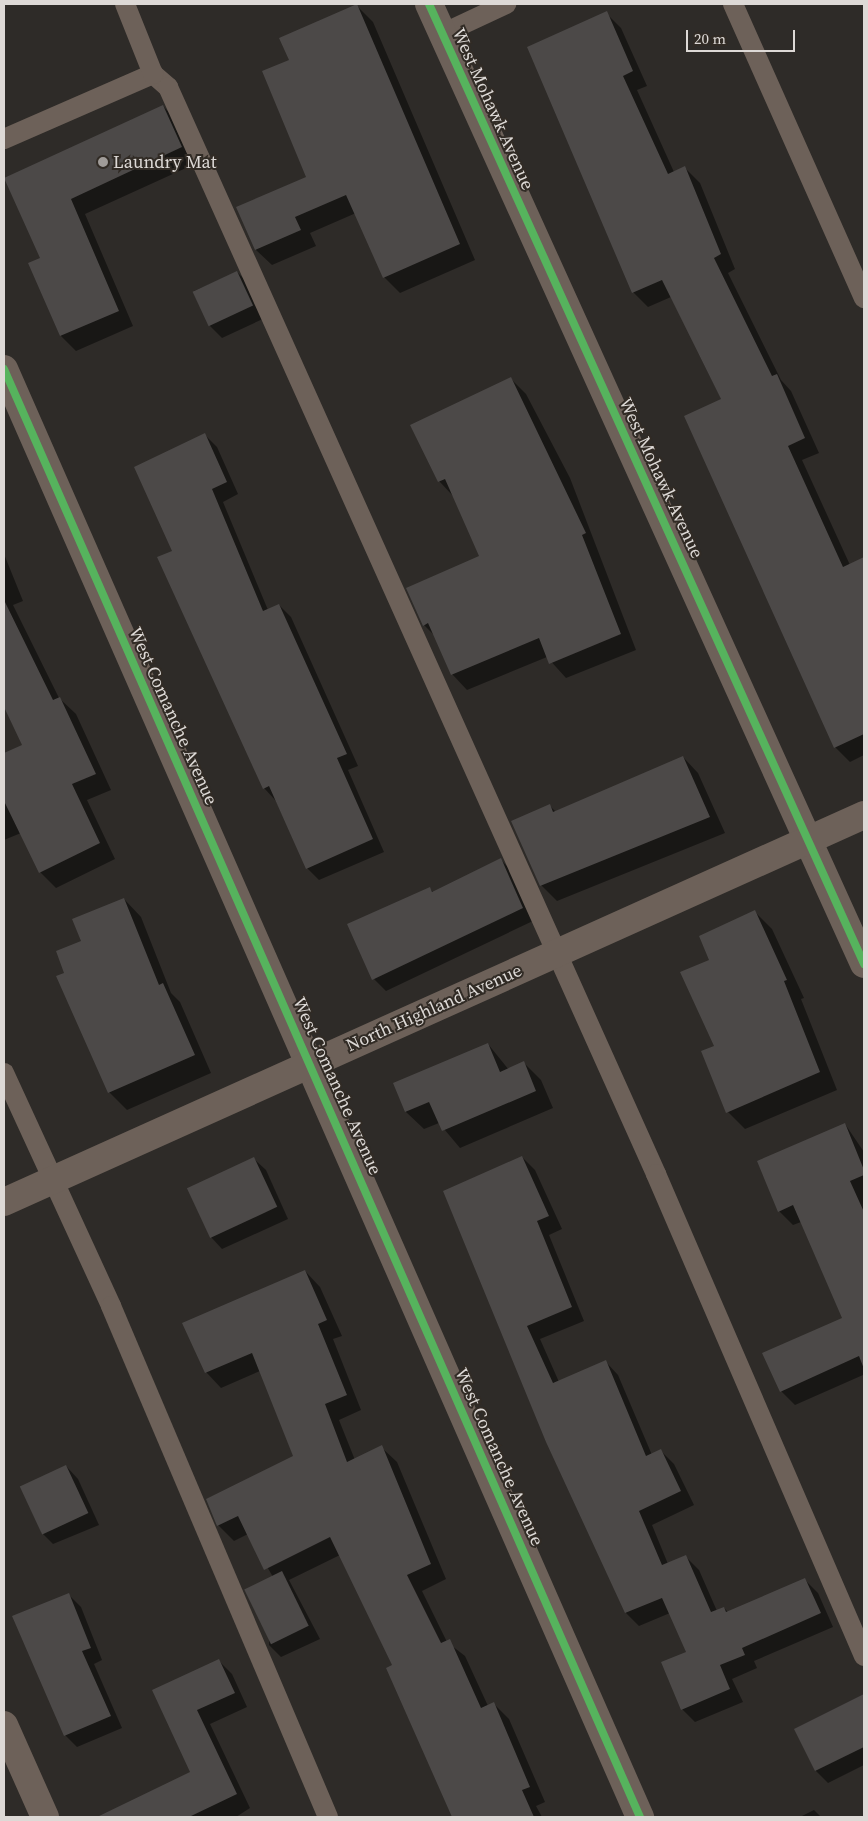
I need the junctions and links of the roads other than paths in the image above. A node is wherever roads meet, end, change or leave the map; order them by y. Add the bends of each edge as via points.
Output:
1 (124, 4) edge
2 (429, 4) edge
3 (506, 4) edge
4 (733, 4) edge
5 (442, 34) junction
6 (153, 74) junction
7 (4, 139) edge
8 (864, 298) edge
9 (4, 369) edge
10 (864, 815) edge
11 (810, 840) junction
12 (557, 953) junction
13 (864, 964) edge
14 (310, 1063) junction
15 (4, 1073) edge
16 (54, 1179) junction
17 (4, 1202) edge
18 (864, 1656) edge
19 (4, 1725) edge
20 (44, 1817) edge
21 (328, 1817) edge
22 (640, 1817) edge

1 - 6 lane
2 - 5 street, West Mohawk Avenue
3 - 5 lane
4 - 8 lane
5 - 11 street, West Mohawk Avenue
6 - 7 lane
6 - 12 lane via 168,87
9 - 14 street, West Comanche Avenue
10 - 11 street, North Highland Avenue
11 - 12 street, North Highland Avenue
11 - 13 street, West Mohawk Avenue
12 - 14 street, North Highland Avenue
12 - 18 lane
14 - 16 street, North Highland Avenue
14 - 22 street, West Comanche Avenue
15 - 16 lane
16 - 17 street, North Highland Avenue
16 - 21 lane
19 - 20 street

